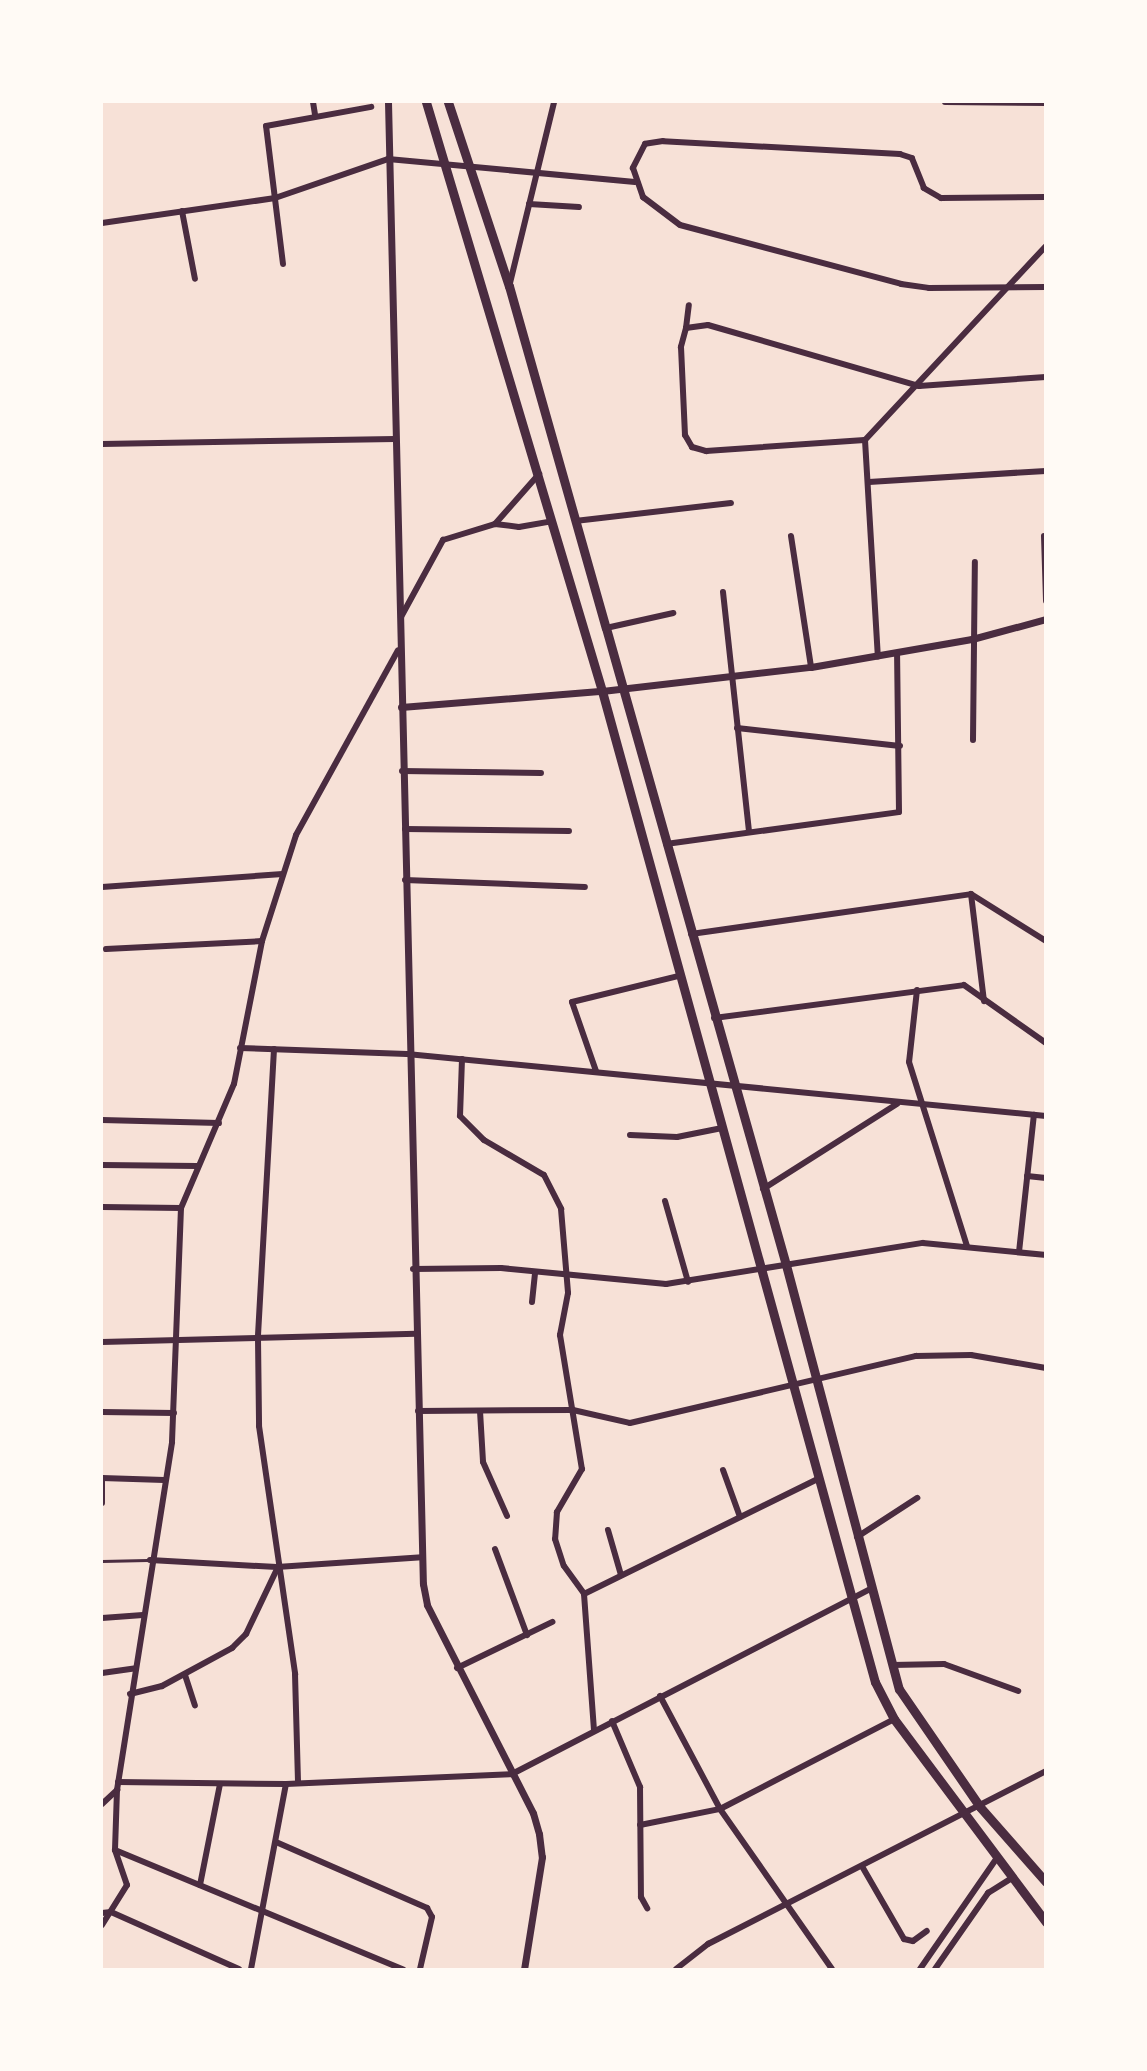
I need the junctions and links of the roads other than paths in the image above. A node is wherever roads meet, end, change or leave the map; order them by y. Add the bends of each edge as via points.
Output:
1 (313, 102) edge
2 (388, 102) edge
3 (426, 102) edge
4 (448, 102) edge
5 (554, 102) edge
6 (945, 102) edge
7 (1045, 103) edge
8 (371, 107) dead end
9 (315, 115) junction
10 (388, 159) junction
11 (446, 162) junction
12 (468, 164) junction
13 (537, 174) junction
14 (635, 182) junction
15 (1045, 197) edge
16 (275, 198) junction
17 (529, 204) junction
18 (579, 207) dead end
19 (182, 211) junction
20 (102, 223) edge
21 (1045, 246) edge
22 (283, 264) dead end
23 (195, 279) dead end
24 (509, 286) junction
25 (1045, 287) edge
26 (1008, 288) junction
27 (689, 305) dead end
28 (687, 327) junction
29 (1045, 377) edge
30 (919, 386) junction
31 (395, 439) junction
32 (865, 440) junction
33 (102, 444) edge
34 (1045, 471) edge
35 (539, 474) junction
36 (869, 481) junction
37 (731, 503) dead end
38 (552, 521) junction
39 (575, 521) junction
40 (495, 524) junction
41 (792, 536) dead end
42 (1044, 536) edge
43 (975, 562) dead end
44 (723, 592) dead end
45 (1045, 601) edge
46 (673, 613) dead end
47 (399, 618) junction
48 (1045, 620) edge
49 (607, 628) junction
50 (972, 639) junction
51 (398, 650) junction
52 (897, 654) junction
53 (878, 657) junction
54 (811, 667) junction
55 (732, 677) junction
56 (622, 689) junction
57 (602, 691) junction
58 (401, 707) junction
59 (737, 728) junction
60 (973, 740) dead end
61 (900, 746) junction
62 (402, 771) junction
63 (541, 773) dead end
64 (405, 829) junction
65 (569, 831) dead end
66 (749, 832) junction
67 (665, 845) junction
68 (283, 874) junction
69 (405, 880) junction
70 (102, 887) edge
71 (585, 887) dead end
72 (971, 894) junction
73 (691, 934) junction
74 (1045, 940) edge
75 (262, 941) junction
76 (106, 949) dead end
77 (679, 976) junction
78 (917, 990) junction
79 (984, 1001) junction
80 (714, 1018) junction
81 (1045, 1043) edge
82 (240, 1048) junction
83 (274, 1049) junction
84 (407, 1054) junction
85 (462, 1059) junction
86 (596, 1071) junction
87 (708, 1081) junction
88 (732, 1083) junction
89 (898, 1103) junction
90 (922, 1106) junction
91 (1034, 1115) junction
92 (1045, 1115) edge
93 (102, 1120) edge
94 (219, 1123) junction
95 (722, 1128) junction
96 (630, 1135) dead end
97 (102, 1165) edge
98 (197, 1166) junction
99 (1027, 1176) junction
100 (1045, 1178) edge
101 (763, 1189) junction
102 (665, 1201) dead end
103 (102, 1208) edge
104 (181, 1208) junction
105 (967, 1246) junction
106 (1019, 1252) junction
107 (1045, 1255) edge
108 (786, 1265) junction
109 (413, 1269) junction
110 (762, 1269) junction
111 (535, 1272) junction
112 (567, 1275) junction
113 (688, 1282) junction
114 (531, 1302) dead end
115 (415, 1334) junction
116 (258, 1339) junction
117 (102, 1342) edge
118 (175, 1343) junction
119 (1045, 1368) edge
120 (816, 1379) junction
121 (793, 1383) junction
122 (573, 1410) junction
123 (418, 1411) junction
124 (480, 1411) junction
125 (102, 1412) edge
126 (174, 1413) junction
127 (723, 1470) dead end
128 (102, 1478) edge
129 (818, 1479) junction
130 (164, 1480) junction
131 (917, 1498) dead end
132 (102, 1503) edge
133 (507, 1516) dead end
134 (740, 1517) junction
135 (608, 1530) dead end
136 (857, 1537) junction
137 (495, 1549) dead end
138 (422, 1558) junction
139 (150, 1560) junction
140 (102, 1561) edge
141 (277, 1567) junction
142 (621, 1575) junction
143 (871, 1589) junction
144 (584, 1594) junction
145 (851, 1600) junction
146 (144, 1615) junction
147 (102, 1618) edge
148 (552, 1622) dead end
149 (527, 1634) junction
150 (892, 1665) junction
151 (136, 1668) junction
152 (457, 1668) junction
153 (102, 1673) edge
154 (185, 1675) junction
155 (1018, 1691) dead end
156 (130, 1694) junction
157 (660, 1696) junction
158 (195, 1705) dead end
159 (894, 1719) junction
160 (612, 1721) junction
161 (594, 1731) junction
162 (1045, 1772) edge
163 (512, 1774) junction
164 (298, 1783) junction
165 (220, 1784) junction
166 (286, 1784) junction
167 (118, 1786) junction
168 (102, 1804) edge
169 (980, 1807) junction
170 (720, 1809) junction
171 (966, 1815) junction
172 (640, 1825) junction
173 (276, 1842) junction
174 (115, 1850) junction
175 (997, 1858) junction
176 (863, 1868) junction
177 (1012, 1878) junction
178 (1045, 1882) edge
179 (200, 1885) junction
180 (787, 1906) junction
181 (647, 1908) dead end
182 (110, 1912) junction
183 (261, 1912) junction
184 (102, 1913) edge
185 (1045, 1922) edge
186 (102, 1925) edge
187 (927, 1931) dead end
188 (221, 1962) junction
189 (216, 1969) edge
190 (239, 1969) edge
191 (251, 1969) edge
192 (403, 1969) edge
193 (420, 1969) edge
194 (524, 1969) edge
195 (676, 1969) edge
196 (832, 1969) edge
197 (920, 1969) edge
198 (935, 1969) edge

1 - 9 street
2 - 10 street
3 - 11 main road
4 - 12 main road
5 - 13 street
6 - 7 street
8 - 9 street
9 - 16 street via 266,126
10 - 11 street
10 - 16 street
10 - 31 street
11 - 12 street
11 - 35 main road
12 - 13 street
12 - 24 main road
13 - 14 street
13 - 17 street
14 - 15 street via 634,159 645,144 663,141 900,154 912,158 924,188 941,198
14 - 26 street via 651,204 680,225 901,284
16 - 19 street
16 - 22 street
17 - 18 street
17 - 24 street
19 - 20 street
19 - 23 street
21 - 26 street
24 - 39 main road
25 - 26 street
26 - 30 street
27 - 28 street
28 - 30 street via 708,326
28 - 32 street via 681,347 685,435 692,447 706,451
29 - 30 street
30 - 32 street
31 - 33 street
31 - 47 street
32 - 36 street
34 - 36 street
35 - 38 main road
35 - 40 street
36 - 53 street
37 - 39 street
38 - 40 street via 519,527
38 - 57 main road
39 - 49 main road
40 - 47 street via 443,540
41 - 54 street
42 - 45 street
43 - 50 street
44 - 55 street
46 - 49 street
47 - 51 street
48 - 50 street
49 - 56 main road
50 - 52 street
50 - 60 street
51 - 58 street
51 - 68 street via 296,835
52 - 53 street
52 - 61 street
53 - 54 street
54 - 55 street
55 - 56 street
55 - 59 street
56 - 57 street
56 - 67 main road
57 - 58 street
57 - 77 main road
58 - 62 street
59 - 61 street
59 - 66 street
61 - 66 street via 899,812
62 - 63 street
62 - 64 street
64 - 65 street
64 - 69 street
66 - 67 street
67 - 73 main road
68 - 70 street
68 - 75 street
69 - 71 street
69 - 84 street
72 - 73 street
72 - 74 street
72 - 79 street
73 - 80 main road
75 - 76 street
75 - 82 street
77 - 86 street via 572,1002
77 - 87 main road
78 - 79 street via 964,985
78 - 80 street
78 - 90 street via 909,1062
79 - 81 street
80 - 88 main road
82 - 83 street
82 - 94 street via 234,1084
83 - 84 street
83 - 116 street
84 - 85 street
84 - 109 street
85 - 86 street
85 - 112 street via 460,1116 484,1140 529,1163 555,1190 564,1227
86 - 87 street
87 - 88 street
87 - 95 main road
88 - 89 street
88 - 101 main road
89 - 90 street
89 - 101 street
90 - 91 street
90 - 105 street
91 - 92 street
91 - 99 street
93 - 94 street
94 - 98 street
95 - 96 street via 677,1137
95 - 110 main road
97 - 98 street
98 - 104 street
99 - 100 street
99 - 106 street
101 - 108 main road
102 - 113 street
103 - 104 street
104 - 118 street
105 - 106 street
105 - 108 street via 901,1244
106 - 107 street
108 - 110 street
108 - 120 main road
109 - 111 street
109 - 115 street
110 - 113 street
110 - 121 main road
111 - 112 street
111 - 114 street
112 - 113 street
112 - 122 street via 560,1335
115 - 116 street
115 - 123 street
116 - 118 street
116 - 141 street via 259,1426
117 - 118 street
118 - 126 street
119 - 120 street via 945,1353
120 - 121 street
120 - 136 main road
121 - 122 street via 650,1421 630,1423
121 - 129 main road
122 - 124 street
122 - 144 street via 582,1469 555,1519 555,1539 564,1566
123 - 124 street
123 - 138 street
124 - 133 street via 483,1461
125 - 126 street
126 - 130 street
127 - 134 street
128 - 130 street
128 - 132 street
129 - 134 street
129 - 145 main road
130 - 139 street
131 - 136 street
134 - 142 street
135 - 142 street
136 - 143 main road
137 - 149 street
138 - 141 street
138 - 152 street via 427,1605
139 - 140 lane
139 - 141 street
139 - 146 street
141 - 154 street via 246,1634 232,1648
141 - 164 street via 295,1674
142 - 144 street
143 - 145 street
143 - 150 main road
144 - 161 street
145 - 157 street
145 - 159 main road via 874,1682
146 - 147 street
146 - 151 street
148 - 149 street
149 - 152 street
150 - 155 street via 943,1664
150 - 169 main road via 899,1689 919,1724
151 - 153 street
151 - 156 street
152 - 163 street
154 - 156 street
154 - 158 street
156 - 167 street
157 - 160 street
157 - 170 street
159 - 170 street
159 - 171 main road
160 - 161 street
160 - 172 street via 640,1787
161 - 163 street
162 - 169 street
163 - 164 street
163 - 194 street via 533,1814 542,1857
164 - 166 street
165 - 166 street
165 - 167 street
165 - 179 street
166 - 173 street
167 - 168 street
167 - 174 street
169 - 171 street
169 - 178 main road
170 - 172 street
170 - 180 street
171 - 175 main road
171 - 176 street
172 - 181 street via 641,1896
173 - 183 street
173 - 193 street via 426,1908 432,1917
174 - 179 street
174 - 182 street via 127,1885
175 - 177 main road
175 - 197 street
176 - 180 street
176 - 187 street via 904,1939 913,1941
177 - 185 main road
177 - 198 street via 988,1893
179 - 183 street
180 - 195 street via 708,1944
180 - 196 street
182 - 184 street
182 - 186 street
182 - 188 street
183 - 191 street
183 - 192 street
188 - 189 street
188 - 190 street

